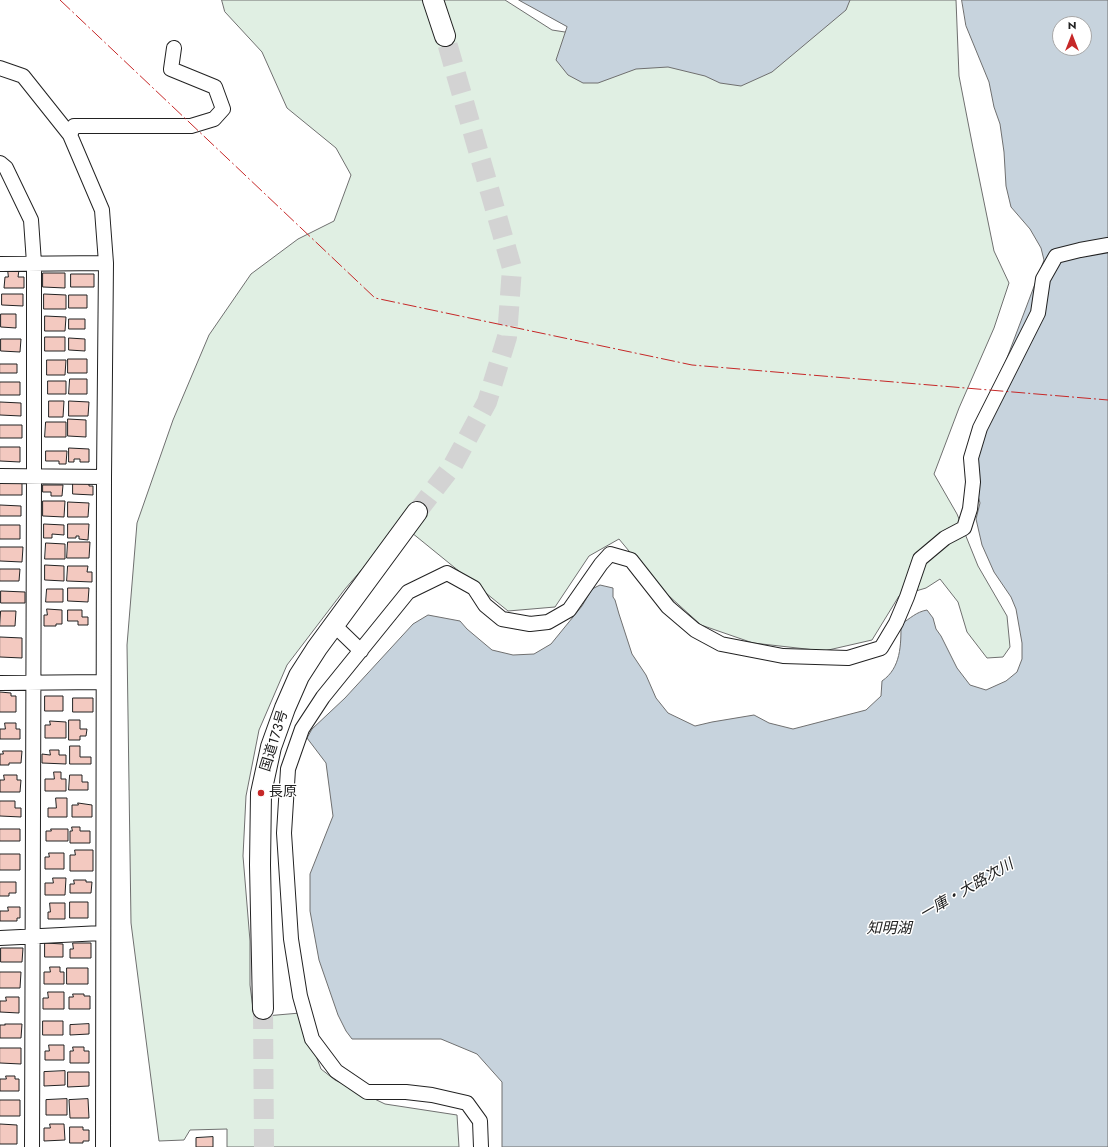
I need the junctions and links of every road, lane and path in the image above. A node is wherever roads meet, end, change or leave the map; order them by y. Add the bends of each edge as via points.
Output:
1 (433, 0) edge
2 (446, 36) tunnel mouth
3 (174, 48) dead end
4 (0, 68) edge
5 (70, 134) junction
6 (0, 163) edge
7 (1108, 245) edge
8 (34, 263) junction
9 (106, 263) junction
10 (0, 264) edge
11 (0, 476) edge
12 (34, 477) junction
13 (104, 477) junction
14 (417, 512) tunnel mouth
15 (334, 625) junction
16 (361, 651) junction
17 (33, 682) junction
18 (103, 682) junction
19 (0, 683) edge
20 (102, 933) junction
21 (32, 936) junction
22 (0, 938) edge
23 (263, 1010) tunnel mouth
24 (32, 1147) edge
25 (103, 1147) edge
26 (481, 1147) edge

1 - 2 highway
3 - 5 street via 171,69 215,87 223,109 214,118 191,126 74,126
4 - 5 street via 23,76
5 - 9 street via 102,210
6 - 8 street via 6,168 31,220
7 - 16 street via 1056,256 1043,279 1038,313 980,428 971,458 972,489 970,509 964,528 945,538 920,559 896,623 881,648 848,658 783,656 721,644 695,630 668,607 631,560 610,554 569,610 548,622 530,624 502,619 485,605 474,588 447,573 408,592
8 - 9 street
8 - 10 street
8 - 12 street
9 - 13 street
11 - 12 street
12 - 13 street
12 - 17 street
13 - 18 street
14 - 15 highway, 国道173号
15 - 16 street
15 - 23 highway, 国道173号 via 299,676 285,708 271,747 261,793
16 - 26 street via 323,697 302,729 288,769 284,833 291,939 300,996 312,1039 336,1071 367,1092 406,1092 468,1103 480,1121
17 - 18 street
17 - 19 street
17 - 21 street
18 - 20 street
20 - 21 street
20 - 25 street
21 - 22 street
21 - 24 street

